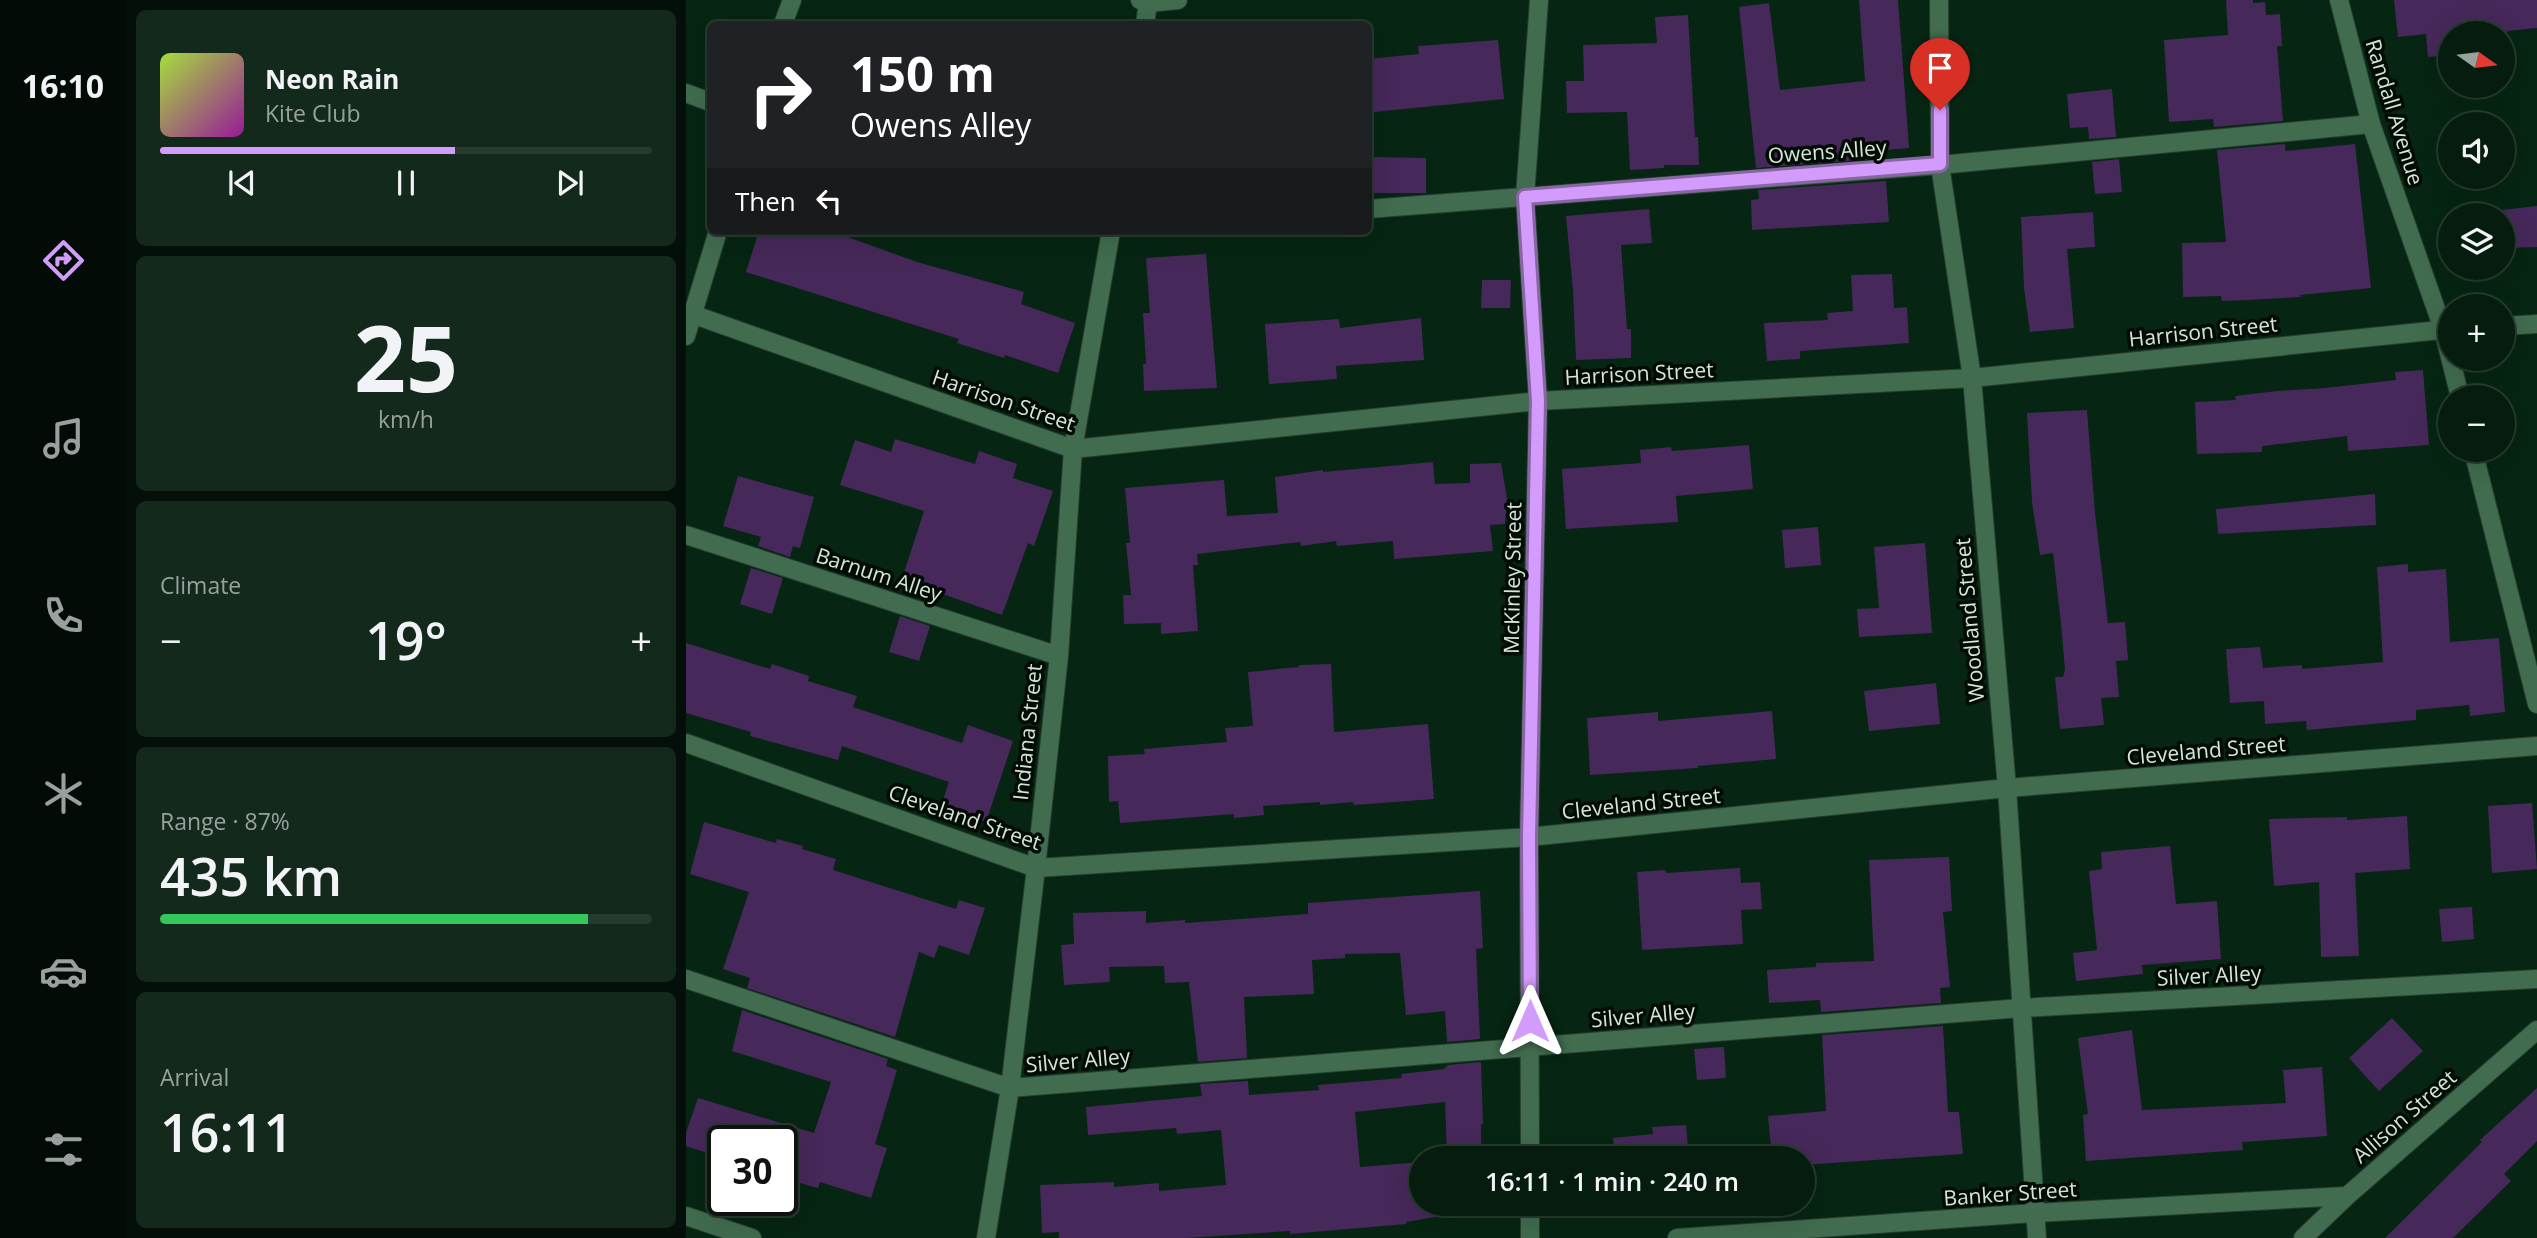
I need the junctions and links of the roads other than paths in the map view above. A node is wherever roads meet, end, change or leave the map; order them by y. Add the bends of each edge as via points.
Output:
1 (792, 0) edge
2 (1178, 0) edge
3 (1539, 0) edge
4 (1940, 0) edge
5 (2339, 0) edge
6 (1144, 1) edge
7 (784, 21) edge
8 (1145, 21) edge
9 (686, 93) edge
10 (707, 101) edge
11 (2371, 124) junction
12 (1940, 164) junction
13 (1525, 197) junction
14 (1372, 209) edge
15 (717, 235) edge
16 (1110, 235) edge
17 (2438, 307) edge
18 (689, 313) edge
19 (2537, 324) edge
20 (2515, 325) edge
21 (2438, 330) edge
22 (686, 336) edge
23 (1972, 378) junction
24 (1538, 401) junction
25 (1073, 449) junction
26 (2476, 462) edge
27 (686, 535) edge
28 (1059, 656) junction
29 (2537, 704) edge
30 (686, 743) edge
31 (2537, 746) edge
32 (2007, 789) junction
33 (1529, 837) junction
34 (1035, 868) junction
35 (686, 979) edge
36 (2537, 979) edge
37 (2021, 1008) junction
38 (2537, 1030) edge
39 (1530, 1047) junction
40 (1010, 1088) junction
41 (1530, 1146) edge
42 (2347, 1196) junction
43 (2035, 1213) junction
44 (686, 1216) edge
45 (1530, 1216) edge
46 (752, 1238) edge
47 (986, 1238) edge
48 (1530, 1238) edge
49 (1677, 1238) edge
50 (2037, 1238) edge
51 (2304, 1238) edge

1 - 7 street
2 - 6 street
3 - 13 street, McKinley Street
4 - 12 street, Woodland Street
5 - 11 street, Randall Avenue
6 - 8 street
9 - 10 street
11 - 12 street, Owens Alley
11 - 17 street, Randall Avenue
12 - 13 street, Owens Alley
12 - 23 street, Woodland Street
13 - 14 street, Owens Alley
13 - 24 street, McKinley Street
15 - 18 street
16 - 25 street, Indiana Street
18 - 22 street
18 - 25 street, Harrison Street
19 - 20 street
21 - 23 street, Harrison Street
23 - 24 street, Harrison Street
23 - 32 street, Woodland Street
24 - 25 street, Harrison Street
24 - 33 street, McKinley Street
25 - 28 street, Indiana Street
26 - 29 street
27 - 28 street, Barnum Alley
28 - 34 street, Indiana Street
30 - 34 street, Cleveland Street
31 - 32 street, Cleveland Street
32 - 33 street, Cleveland Street
32 - 37 street, Woodland Street
33 - 34 street, Cleveland Street
33 - 39 street, McKinley Street
34 - 40 street, Indiana Street
35 - 40 street, Silver Alley
36 - 37 street, Silver Alley
37 - 39 street, Silver Alley
37 - 43 street, Woodland Street
38 - 42 street, Allison Street
39 - 40 street, Silver Alley
39 - 41 street, McKinley Street
40 - 47 street, Indiana Street
42 - 43 street, Banker Street
42 - 51 street, Allison Street
43 - 49 street, Banker Street
43 - 50 street, Woodland Street
44 - 46 street
45 - 48 street

